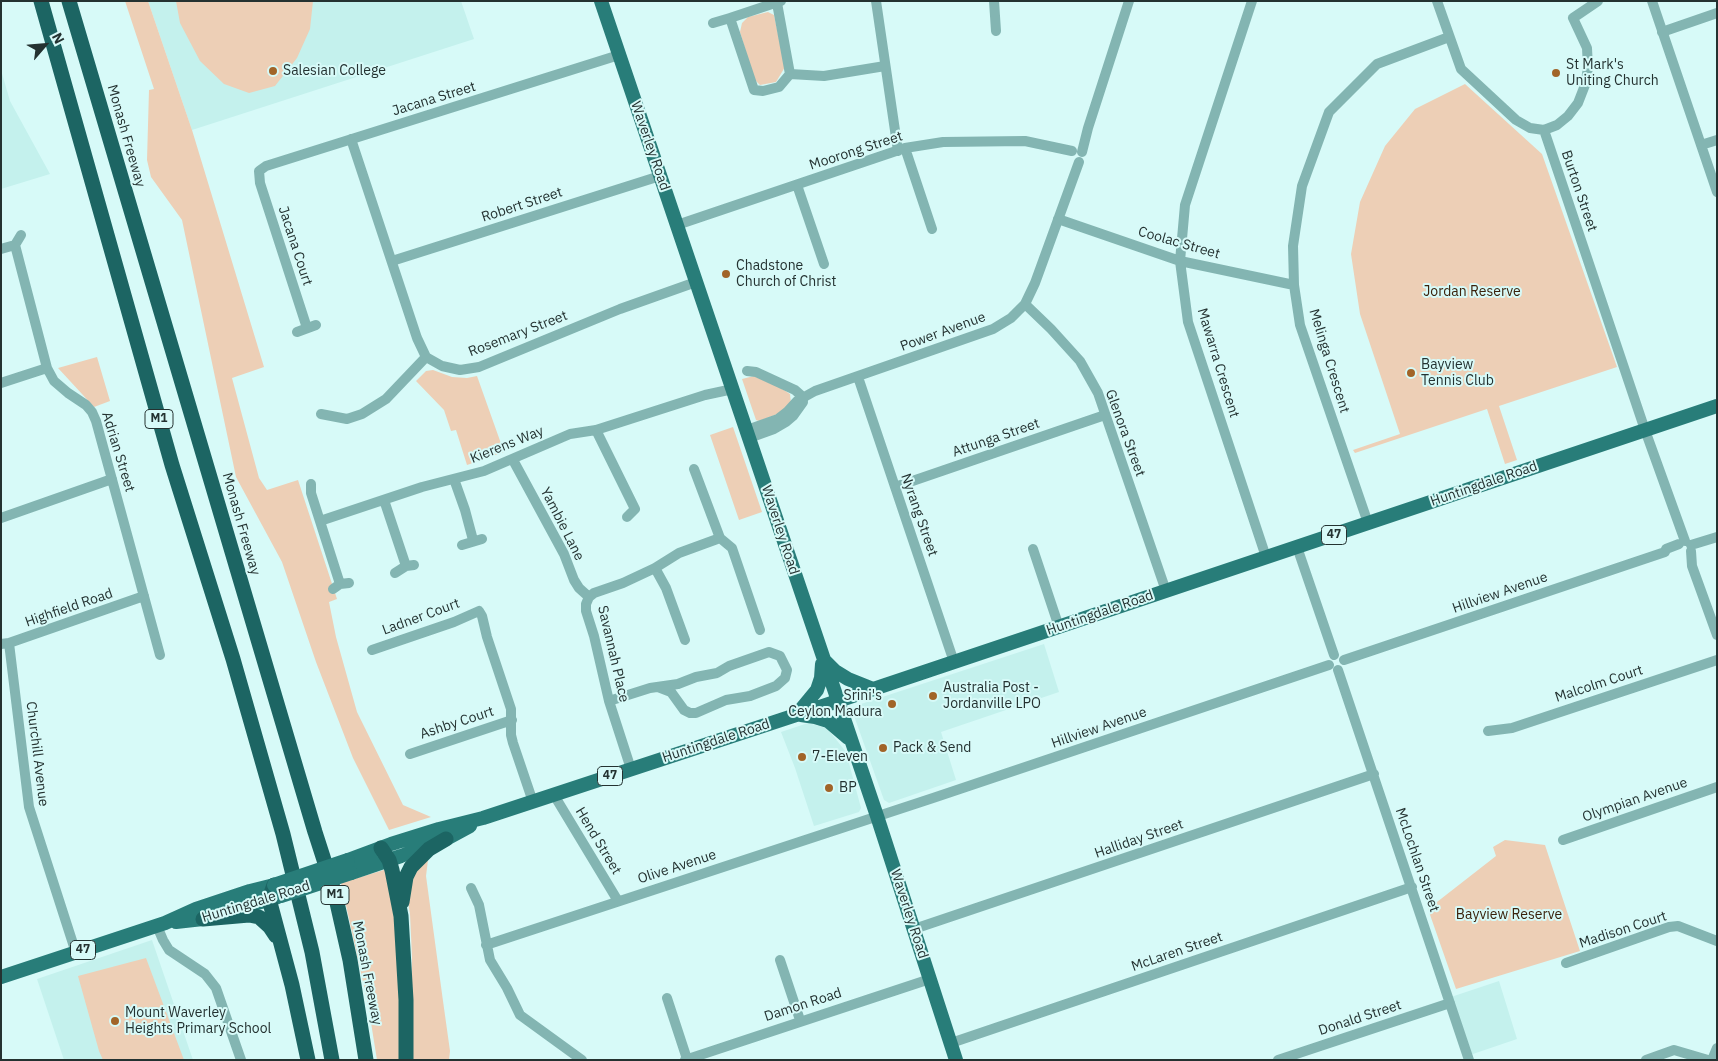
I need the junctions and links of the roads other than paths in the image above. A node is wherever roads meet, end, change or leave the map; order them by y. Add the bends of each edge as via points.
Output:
1 (41, 1) edge
2 (69, 1) edge
3 (601, 1) edge
4 (876, 1) edge
5 (994, 1) edge
6 (1129, 1) edge
7 (1252, 1) edge
8 (1437, 1) edge
9 (1598, 1) edge
10 (1652, 1) edge
11 (779, 2) edge
12 (1717, 13) edge
13 (730, 18) junction
14 (713, 23) dead end
15 (996, 31) dead end
16 (1662, 32) junction
17 (1449, 37) junction
18 (620, 55) junction
19 (885, 66) junction
20 (790, 74) junction
21 (1544, 130) junction
22 (351, 139) junction
23 (1717, 140) edge
24 (1701, 145) junction
25 (902, 150) junction
26 (1075, 155) junction
27 (259, 171) joint
28 (660, 176) junction
29 (797, 185) junction
30 (1717, 192) edge
31 (1058, 219) junction
32 (677, 225) junction
33 (932, 229) dead end
34 (21, 235) dead end
35 (15, 245) junction
36 (1, 249) edge
37 (392, 261) junction
38 (1180, 261) junction
39 (824, 264) dead end
40 (696, 282) junction
41 (1294, 285) junction
42 (1025, 304) junction
43 (307, 328) dead end
44 (426, 357) junction
45 (47, 368) junction
46 (747, 371) dead end
47 (858, 377) junction
48 (1, 383) edge
49 (732, 387) junction
50 (804, 398) junction
51 (1717, 406) edge
52 (321, 414) dead end
53 (1105, 415) junction
54 (596, 430) junction
55 (1645, 430) junction
56 (748, 434) junction
57 (512, 460) junction
58 (694, 468) dead end
59 (112, 479) junction
60 (454, 479) junction
61 (312, 484) dead end
62 (895, 487) junction
63 (384, 500) junction
64 (627, 517) dead end
65 (1, 518) edge
66 (320, 521) junction
67 (1368, 523) junction
68 (720, 538) junction
69 (1712, 539) edge
70 (462, 545) dead end
71 (1297, 546) junction
72 (1685, 547) junction
73 (1033, 549) dead end
74 (1266, 557) junction
75 (655, 568) junction
76 (395, 573) dead end
77 (340, 585) dead end
78 (1166, 591) junction
79 (144, 596) junction
80 (589, 597) junction
81 (1059, 626) junction
82 (761, 629) dead end
83 (1717, 635) edge
84 (685, 640) dead end
85 (5, 643) edge
86 (372, 650) dead end
87 (160, 655) dead end
88 (1334, 655) junction
89 (823, 658) junction
90 (1344, 660) junction
91 (1717, 660) edge
92 (954, 662) junction
93 (1334, 667) junction
94 (658, 687) junction
95 (873, 689) junction
96 (609, 701) junction
97 (837, 701) junction
98 (796, 715) junction
99 (512, 720) junction
100 (1488, 731) dead end
101 (850, 740) junction
102 (410, 754) dead end
103 (631, 769) junction
104 (1374, 774) junction
105 (1717, 787) edge
106 (554, 795) junction
107 (533, 802) junction
108 (877, 816) junction
109 (483, 818) junction
110 (446, 838) junction
111 (1563, 840) dead end
112 (385, 854) junction
113 (1412, 887) junction
114 (471, 888) dead end
115 (273, 894) junction
116 (618, 901) junction
117 (401, 916) junction
118 (203, 919) junction
119 (161, 924) junction
120 (914, 929) junction
121 (1717, 941) edge
122 (486, 945) junction
123 (282, 946) junction
124 (76, 953) junction
125 (780, 960) dead end
126 (1566, 963) dead end
127 (1, 977) edge
128 (930, 979) junction
129 (667, 998) dead end
130 (1450, 1002) junction
131 (800, 1020) junction
132 (951, 1043) junction
133 (1717, 1048) edge
134 (686, 1059) edge
135 (241, 1060) edge
136 (308, 1060) edge
137 (332, 1060) edge
138 (366, 1060) edge
139 (406, 1060) edge
140 (582, 1060) edge
141 (956, 1060) edge
142 (1278, 1060) edge
143 (1469, 1060) edge
144 (1646, 1060) edge
145 (1708, 1060) edge
146 (1712, 1060) edge

1 - 137 highway, M1 via 172,465 283,834 312,952
2 - 138 highway, Monash Freeway / M1 via 335,894 350,960
3 - 18 main road, Waverley Road
4 - 19 street
5 - 15 street
6 - 26 street, Power Avenue via 1088,128
7 - 38 street, Mawarra Crescent via 1185,205
8 - 17 street
9 - 21 street via 1573,18 1587,48 1587,76 1578,103 1557,126
10 - 16 street
11 - 13 street
11 - 20 street
12 - 16 street
13 - 14 street
13 - 20 street via 754,90 779,87
16 - 24 street
17 - 21 street via 1461,69 1516,120 1530,128
17 - 41 street, Melinga Crescent via 1377,64 1329,112 1302,186 1293,246
18 - 22 street, Jacana Street
18 - 28 main road, Waverley Road
19 - 20 street via 824,76
19 - 25 street
21 - 55 street, Burton Street
22 - 27 street, Jacana Street
22 - 37 street
23 - 24 street
24 - 30 street
25 - 26 street, Moorong Street via 944,142 1025,141
25 - 29 street, Moorong Street
25 - 33 street
26 - 31 street, Power Avenue
27 - 43 street, Jacana Court via 258,177
28 - 32 main road, Waverley Road
28 - 37 street, Robert Street
29 - 32 street, Moorong Street
29 - 39 street
31 - 38 street, Coolac Street
31 - 42 street, Power Avenue
32 - 40 main road, Waverley Road
34 - 35 street
35 - 36 street
35 - 45 street, Adrian Street
37 - 44 street
38 - 41 street, Coolac Street
38 - 74 street, Mawarra Crescent via 1188,322
40 - 44 street, Rosemary Street via 478,367 460,370 442,366
40 - 49 main road, Waverley Road
41 - 67 street, Melinga Crescent via 1300,325
42 - 47 street, Power Avenue via 993,330
42 - 53 street, Glenora Street via 1080,361 1098,393
44 - 52 street via 386,399 369,410 347,419
45 - 48 street
45 - 59 street, Adrian Street via 54,381 92,412
46 - 50 street via 794,390
47 - 50 street, Power Avenue via 815,391
47 - 62 street, Nyrang Street
49 - 54 street, Kierens Way via 718,388
49 - 56 main road, Waverley Road
50 - 56 street, Power Avenue via 797,400 778,419
51 - 55 main road, Huntingdale Road / 47
53 - 62 street, Attunga Street
53 - 78 street, Glenora Street
54 - 57 street, Kierens Way via 570,434
54 - 64 street via 635,509
55 - 67 main road, Huntingdale Road / 47
55 - 72 street, Burton Street
56 - 89 main road, Waverley Road
57 - 60 street, Kierens Way
57 - 80 street, Yambie Lane via 564,554 574,580
58 - 68 street
59 - 65 street
59 - 79 street, Adrian Street
60 - 63 street, Kierens Way
60 - 70 street via 478,540
61 - 66 street via 311,493
62 - 92 street, Nyrang Street
63 - 66 street, Kierens Way
63 - 76 street via 410,566
66 - 77 street
67 - 71 main road, Huntingdale Road / 47
68 - 75 street, Savannah Place via 679,552
68 - 82 street via 732,548
69 - 72 street, Hillview Avenue
71 - 74 main road, Huntingdale Road / 47
71 - 88 street
72 - 83 street, Burton Street
72 - 90 street, Hillview Avenue
73 - 81 street
74 - 78 main road, Huntingdale Road / 47
75 - 80 street, Savannah Place
75 - 84 street
78 - 81 main road, Huntingdale Road / 47
79 - 85 street, Highfield Road
79 - 87 street, Adrian Street
80 - 96 street, Savannah Place via 586,611
81 - 92 main road, Huntingdale Road / 47
85 - 124 street, Churchill Avenue via 29,807
86 - 99 street, Ladner Court via 479,611 512,709
88 - 90 street
88 - 93 street via 1329,660
89 - 95 main road via 835,671
89 - 97 main road, Waverley Road
89 - 98 main road via 817,690
90 - 93 street via 1343,665
91 - 100 street, Malcolm Court via 1512,728
92 - 95 main road, Huntingdale Road / 47
93 - 104 street, McLochlan Street
93 - 108 street, Hillview Avenue
94 - 94 street via 717,672 769,652 780,656 787,670 785,678 776,686 690,713 671,692
94 - 96 street
95 - 97 main road, Huntingdale Road / 47
96 - 103 street, Savannah Place
97 - 98 main road, Huntingdale Road / 47
97 - 101 main road, Waverley Road
98 - 101 main road via 828,721
98 - 103 main road, Huntingdale Road / 47
99 - 102 street, Ashby Court
99 - 107 street via 513,743
101 - 108 main road, Waverley Road
103 - 106 main road, Huntingdale Road / 47
104 - 113 street, McLochlan Street
104 - 120 street, Halliday Street
105 - 111 street, Olympian Avenue
106 - 107 main road, Huntingdale Road / 47
106 - 116 street, Hend Street
107 - 109 main road, Huntingdale Road / 47
108 - 116 street, Olive Avenue
108 - 120 main road, Waverley Road
109 - 110 main road, Huntingdale Road / 47
109 - 112 main road, Huntingdale Road / 47 via 439,829
110 - 112 main road, Huntingdale Road / 47
110 - 117 highway via 411,867 406,877
112 - 115 main road, Huntingdale Road / 47, bridge
112 - 117 highway
113 - 130 street, McLochlan Street
113 - 132 street, McLaren Street
114 - 122 street via 479,905
115 - 118 main road, Huntingdale Road / 47
115 - 119 main road, Huntingdale Road / 47 via 254,889
115 - 123 highway
116 - 122 street, Olive Avenue
117 - 139 highway
118 - 119 main road, Huntingdale Road / 47
118 - 123 highway via 259,917
119 - 124 main road, Huntingdale Road / 47
119 - 135 street via 163,940 169,950 205,974 216,988
120 - 128 main road, Waverley Road
121 - 126 street, Madison Court via 1678,926 1669,927
122 - 140 street via 490,960 520,1015
123 - 136 highway
124 - 127 main road, Huntingdale Road / 47
125 - 131 street
128 - 131 street, Damon Road
128 - 132 main road, Waverley Road
129 - 134 street
130 - 142 street, Donald Street
130 - 143 street, McLochlan Street
131 - 134 street, Damon Road
132 - 141 main road, Waverley Road
133 - 146 street
144 - 145 street via 1674,1050

